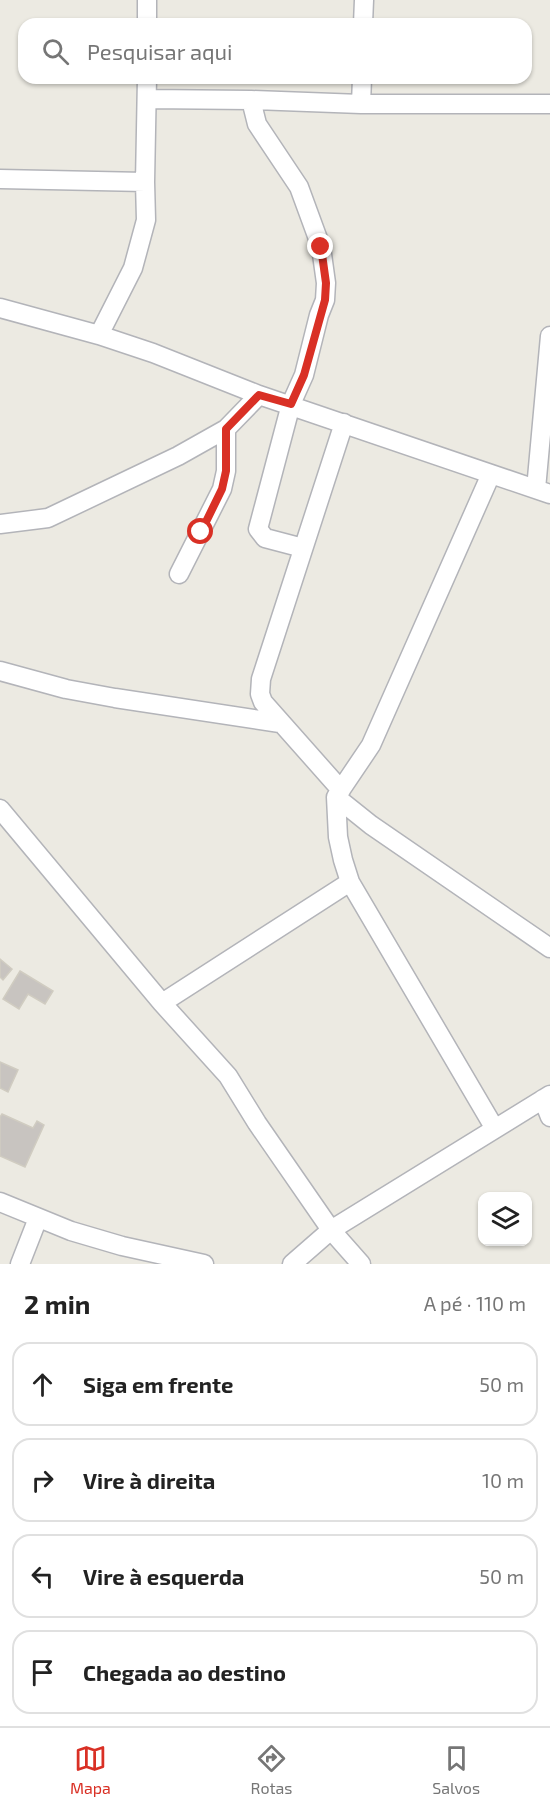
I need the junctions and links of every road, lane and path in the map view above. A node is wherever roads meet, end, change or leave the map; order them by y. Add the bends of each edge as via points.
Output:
1 (147, 0) edge
2 (364, 0) edge
3 (147, 18) edge
4 (363, 18) edge
5 (147, 84) edge
6 (362, 84) edge
7 (147, 99) junction
8 (251, 100) junction
9 (361, 104) junction
10 (550, 104) edge
11 (0, 179) edge
12 (145, 182) junction
13 (0, 308) edge
14 (99, 335) junction
15 (550, 336) edge
16 (259, 395) junction
17 (291, 404) junction
18 (344, 423) junction
19 (226, 429) junction
20 (490, 474) junction
21 (543, 492) edge
22 (0, 524) edge
23 (303, 548) junction
24 (179, 574) dead end
25 (0, 671) edge
26 (280, 723) junction
27 (338, 793) junction
28 (0, 809) edge
29 (350, 882) junction
30 (550, 948) edge
31 (162, 1003) junction
32 (547, 1097) edge
33 (550, 1118) edge
34 (495, 1130) junction
35 (0, 1202) edge
36 (38, 1218) junction
37 (331, 1230) junction
38 (20, 1264) edge
39 (204, 1264) edge
40 (292, 1264) edge
41 (362, 1264) edge

1 - 3 street
2 - 4 street
5 - 7 street
6 - 9 street
7 - 8 street
7 - 12 street
8 - 9 street
8 - 17 street via 257,124 299,187 321,247 326,283 304,375
9 - 10 street
11 - 12 street
12 - 14 street via 146,220 133,268
13 - 14 street
14 - 16 street
15 - 21 street
16 - 17 street
16 - 19 street
17 - 18 street
17 - 23 street via 258,529 265,538
18 - 20 street
18 - 23 street
19 - 22 street via 48,518
19 - 24 street via 222,489
20 - 21 street
20 - 27 street via 371,745
23 - 26 street via 261,679 263,702
25 - 26 street via 66,689
26 - 27 street
27 - 29 street via 338,837
27 - 30 street via 371,825
28 - 31 street
29 - 31 street
29 - 34 street
31 - 37 street via 228,1077
32 - 33 street
32 - 34 street
34 - 37 street
35 - 36 street
36 - 38 street
36 - 39 street via 122,1246
37 - 40 street
37 - 41 street

